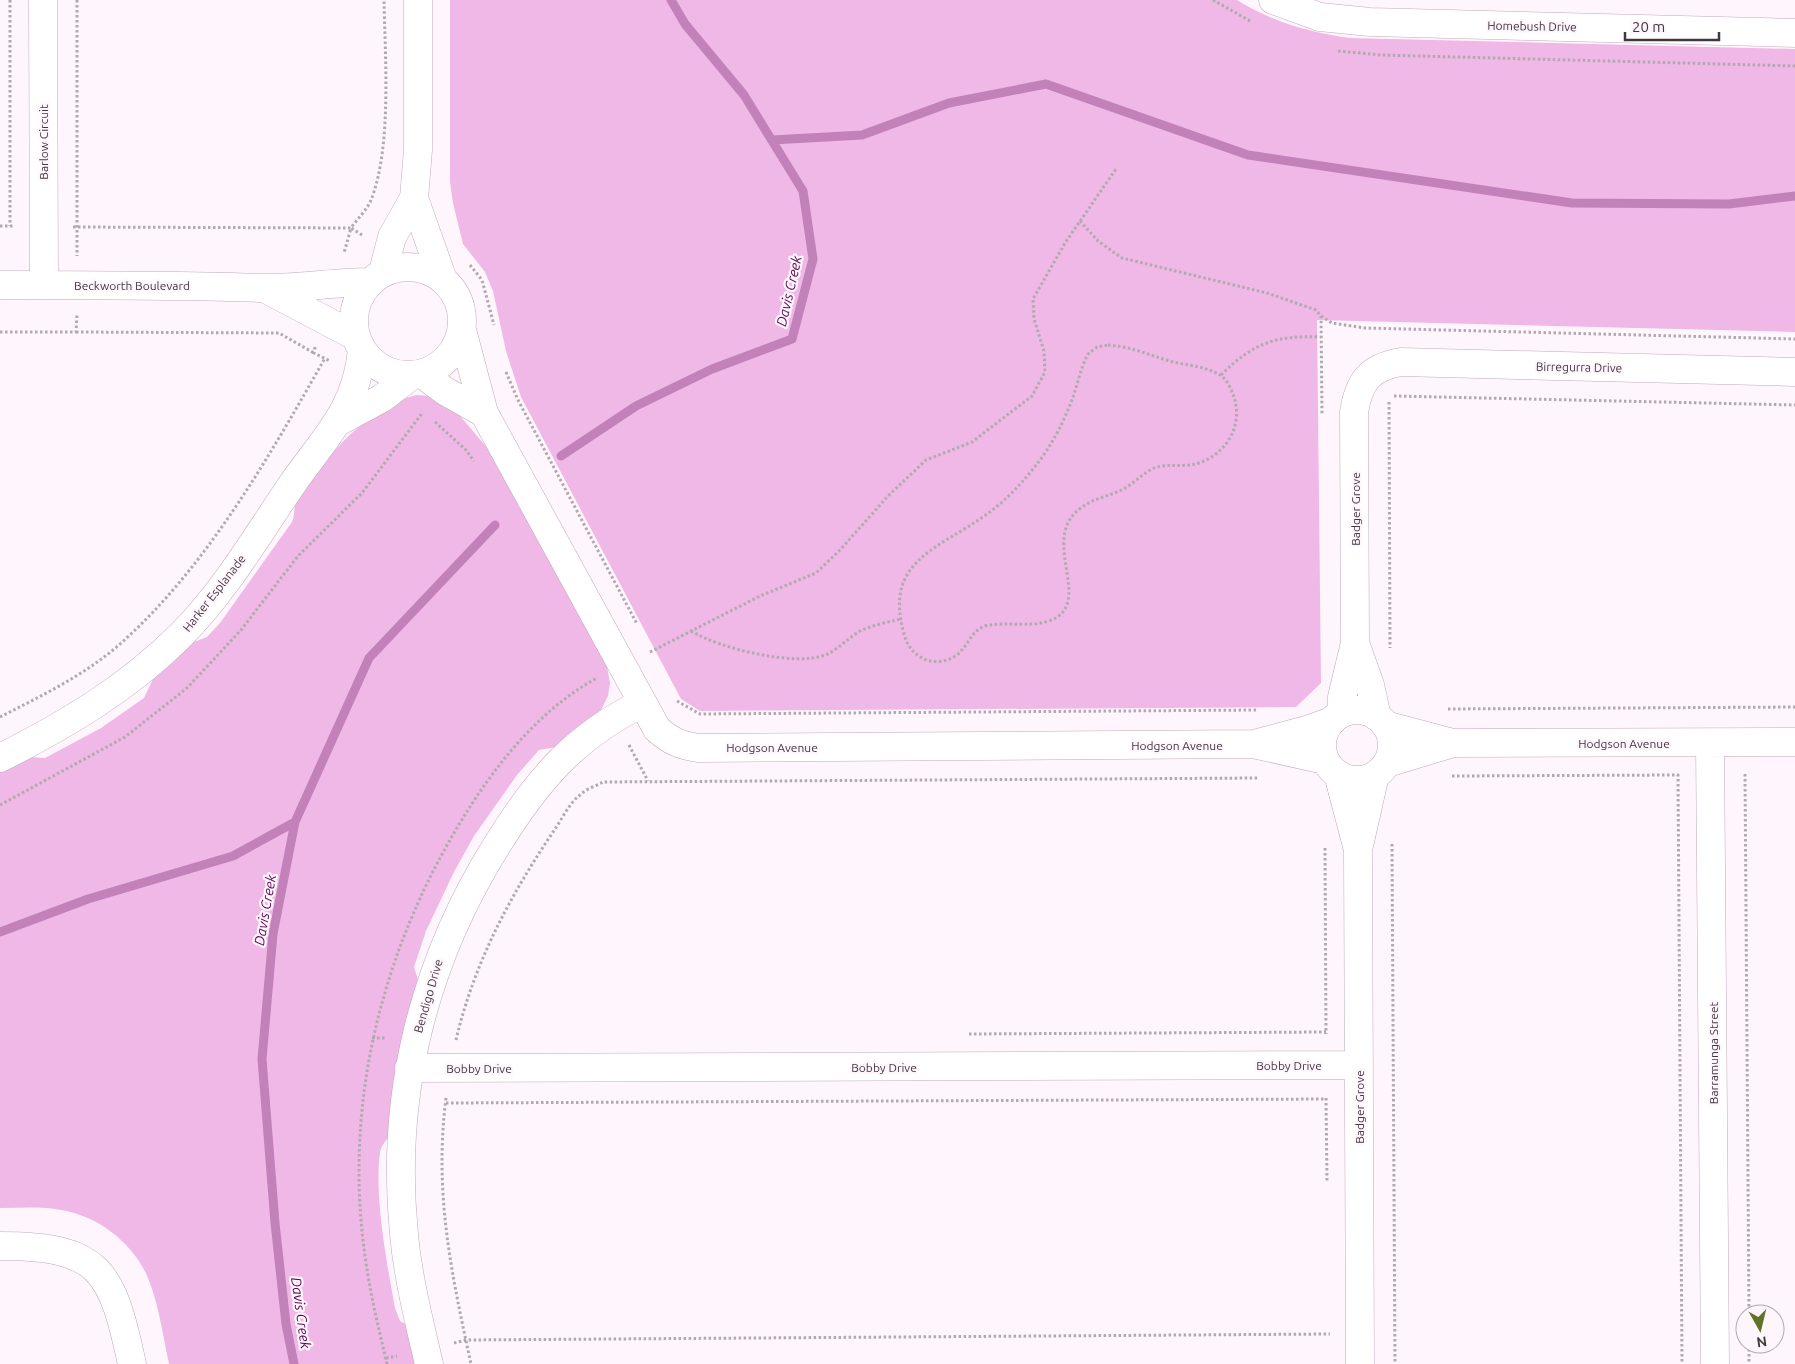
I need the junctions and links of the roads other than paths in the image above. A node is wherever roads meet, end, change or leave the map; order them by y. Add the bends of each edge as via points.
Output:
1 (43, 0) edge
2 (418, 0) edge
3 (1273, 0) edge
4 (1795, 33) edge
5 (414, 198) junction
6 (376, 277) junction
7 (442, 277) junction
8 (0, 285) edge
9 (44, 285) junction
10 (263, 288) junction
11 (462, 330) junction
12 (359, 344) junction
13 (1795, 372) edge
14 (416, 375) junction
15 (1367, 377) joint
16 (484, 413) junction
17 (340, 421) junction
18 (1355, 643) junction
19 (642, 703) junction
20 (1336, 718) junction
21 (1381, 721) junction
22 (1795, 742) edge
23 (1453, 743) junction
24 (1710, 743) junction
25 (1253, 744) junction
26 (0, 758) edge
27 (1331, 767) junction
28 (1381, 769) junction
29 (1358, 850) junction
30 (1359, 1065) junction
31 (409, 1068) junction
32 (0, 1246) edge
33 (427, 1357) edge
34 (132, 1364) edge
35 (1360, 1364) edge
36 (1714, 1364) edge

1 - 9 street, Barlow Circuit
2 - 5 street via 418,150
3 - 4 street, Homebush Drive via 1320,17 1370,22
5 - 6 street via 392,237
5 - 7 street
6 - 7 street via 397,267 411,267
6 - 10 street, Beckworth Boulevard
6 - 12 street via 355,310
7 - 11 street via 458,299
8 - 9 street, Beckworth Boulevard
9 - 10 street, Beckworth Boulevard
10 - 12 street, Beckworth Boulevard
11 - 14 street via 448,358 438,367
11 - 16 street, Hodgson Avenue
12 - 14 street via 385,370
12 - 17 street, Harker Esplanade via 360,376
13 - 15 street, Birregurra Drive via 1401,362 1388,364
14 - 16 street
14 - 17 street, Harker Esplanade
15 - 18 street, Badger Grove via 1360,388 1354,412
16 - 19 street, Hodgson Avenue
17 - 26 street, Harker Esplanade via 221,586 182,634 153,662 109,696
18 - 20 street, Badger Grove
18 - 21 street, Badger Grove
19 - 25 street, Hodgson Avenue via 657,729 666,737 684,746 698,748
19 - 31 street, Bendigo Drive via 595,730 561,758 511,822 452,926 428,991
20 - 21 street via 1360,710
20 - 25 street, Hodgson Avenue via 1310,729
20 - 27 street via 1323,740
21 - 23 street, Hodgson Avenue
21 - 28 street via 1392,743 1391,753
22 - 24 street, Hodgson Avenue
23 - 24 street, Hodgson Avenue
23 - 28 street, Hodgson Avenue
24 - 36 street, Barramunga Street
25 - 27 street, Hodgson Avenue
27 - 28 street via 1356,780
27 - 29 street, Badger Grove
28 - 29 street, Badger Grove
29 - 30 street, Badger Grove
30 - 31 street, Bobby Drive
30 - 35 street, Badger Grove
31 - 33 street, Bendigo Drive via 402,1137 402,1206 408,1268
32 - 34 street via 35,1246 68,1252 87,1260 100,1272 112,1292 122,1316

